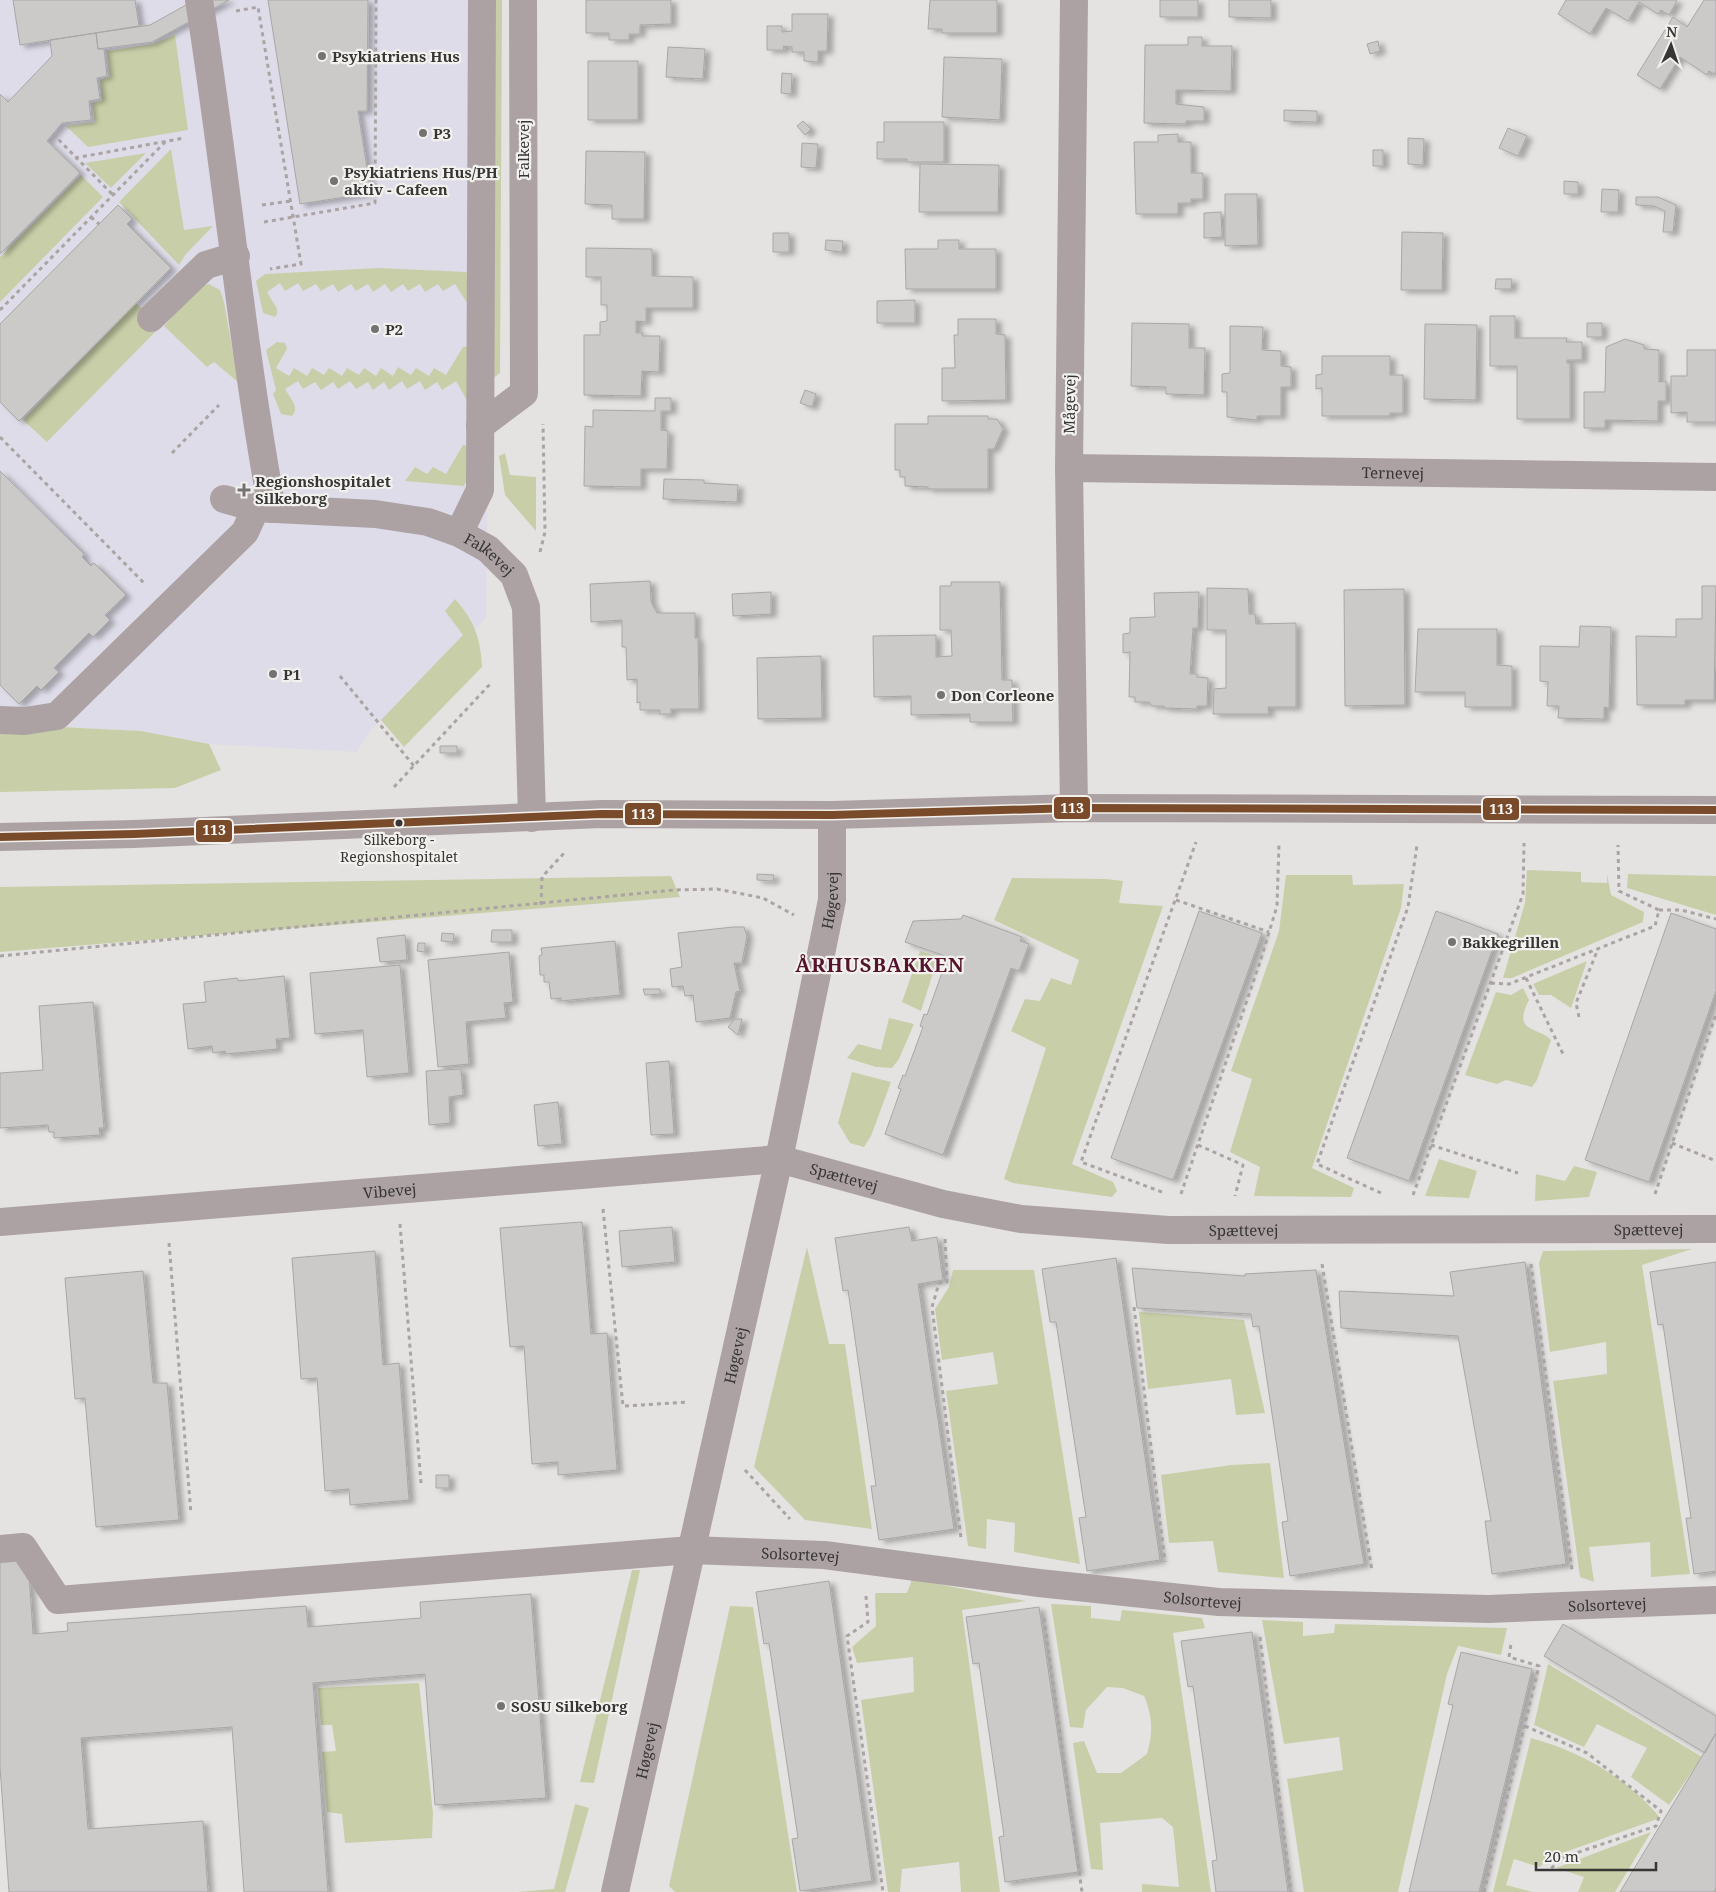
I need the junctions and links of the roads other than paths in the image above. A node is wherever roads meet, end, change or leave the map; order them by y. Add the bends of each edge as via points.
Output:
1 (482, 0) edge
2 (522, 0) edge
3 (1074, 0) edge
4 (200, 9) edge
5 (237, 265) junction
6 (151, 318) dead end
7 (480, 426) junction
8 (1069, 468) junction
9 (1716, 477) edge
10 (224, 499) dead end
11 (264, 508) junction
12 (459, 533) junction
13 (0, 720) edge
14 (1074, 808) junction
15 (1716, 810) edge
16 (832, 815) junction
17 (532, 818) junction
18 (0, 837) edge
19 (779, 1159) junction
20 (0, 1222) edge
21 (1716, 1230) edge
22 (0, 1549) edge
23 (691, 1550) junction
24 (1716, 1600) edge
25 (615, 1892) edge

1 - 7 street
2 - 7 street, Falkevej via 524,394
3 - 8 street, Mågevej
4 - 5 street
5 - 6 street via 206,265
5 - 11 street
7 - 12 street via 480,490
8 - 9 street, Ternevej
8 - 14 street, Mågevej
10 - 11 street, Falkevej
11 - 12 street, Falkevej via 375,514 428,522
11 - 13 street via 245,532 57,716 25,721
12 - 17 street, Falkevej via 488,549 514,575 526,607
14 - 15 street
14 - 16 street
16 - 17 street via 601,814
16 - 19 street, Høgevej via 832,900
17 - 18 street
19 - 20 street, Vibevej
19 - 21 street, Spættevej via 944,1204 1011,1217 1168,1230
19 - 23 street, Høgevej
22 - 23 street, Solsortevej via 22,1547 58,1600
23 - 24 street, Solsortevej via 824,1555 1219,1602 1488,1608
23 - 25 street, Høgevej

